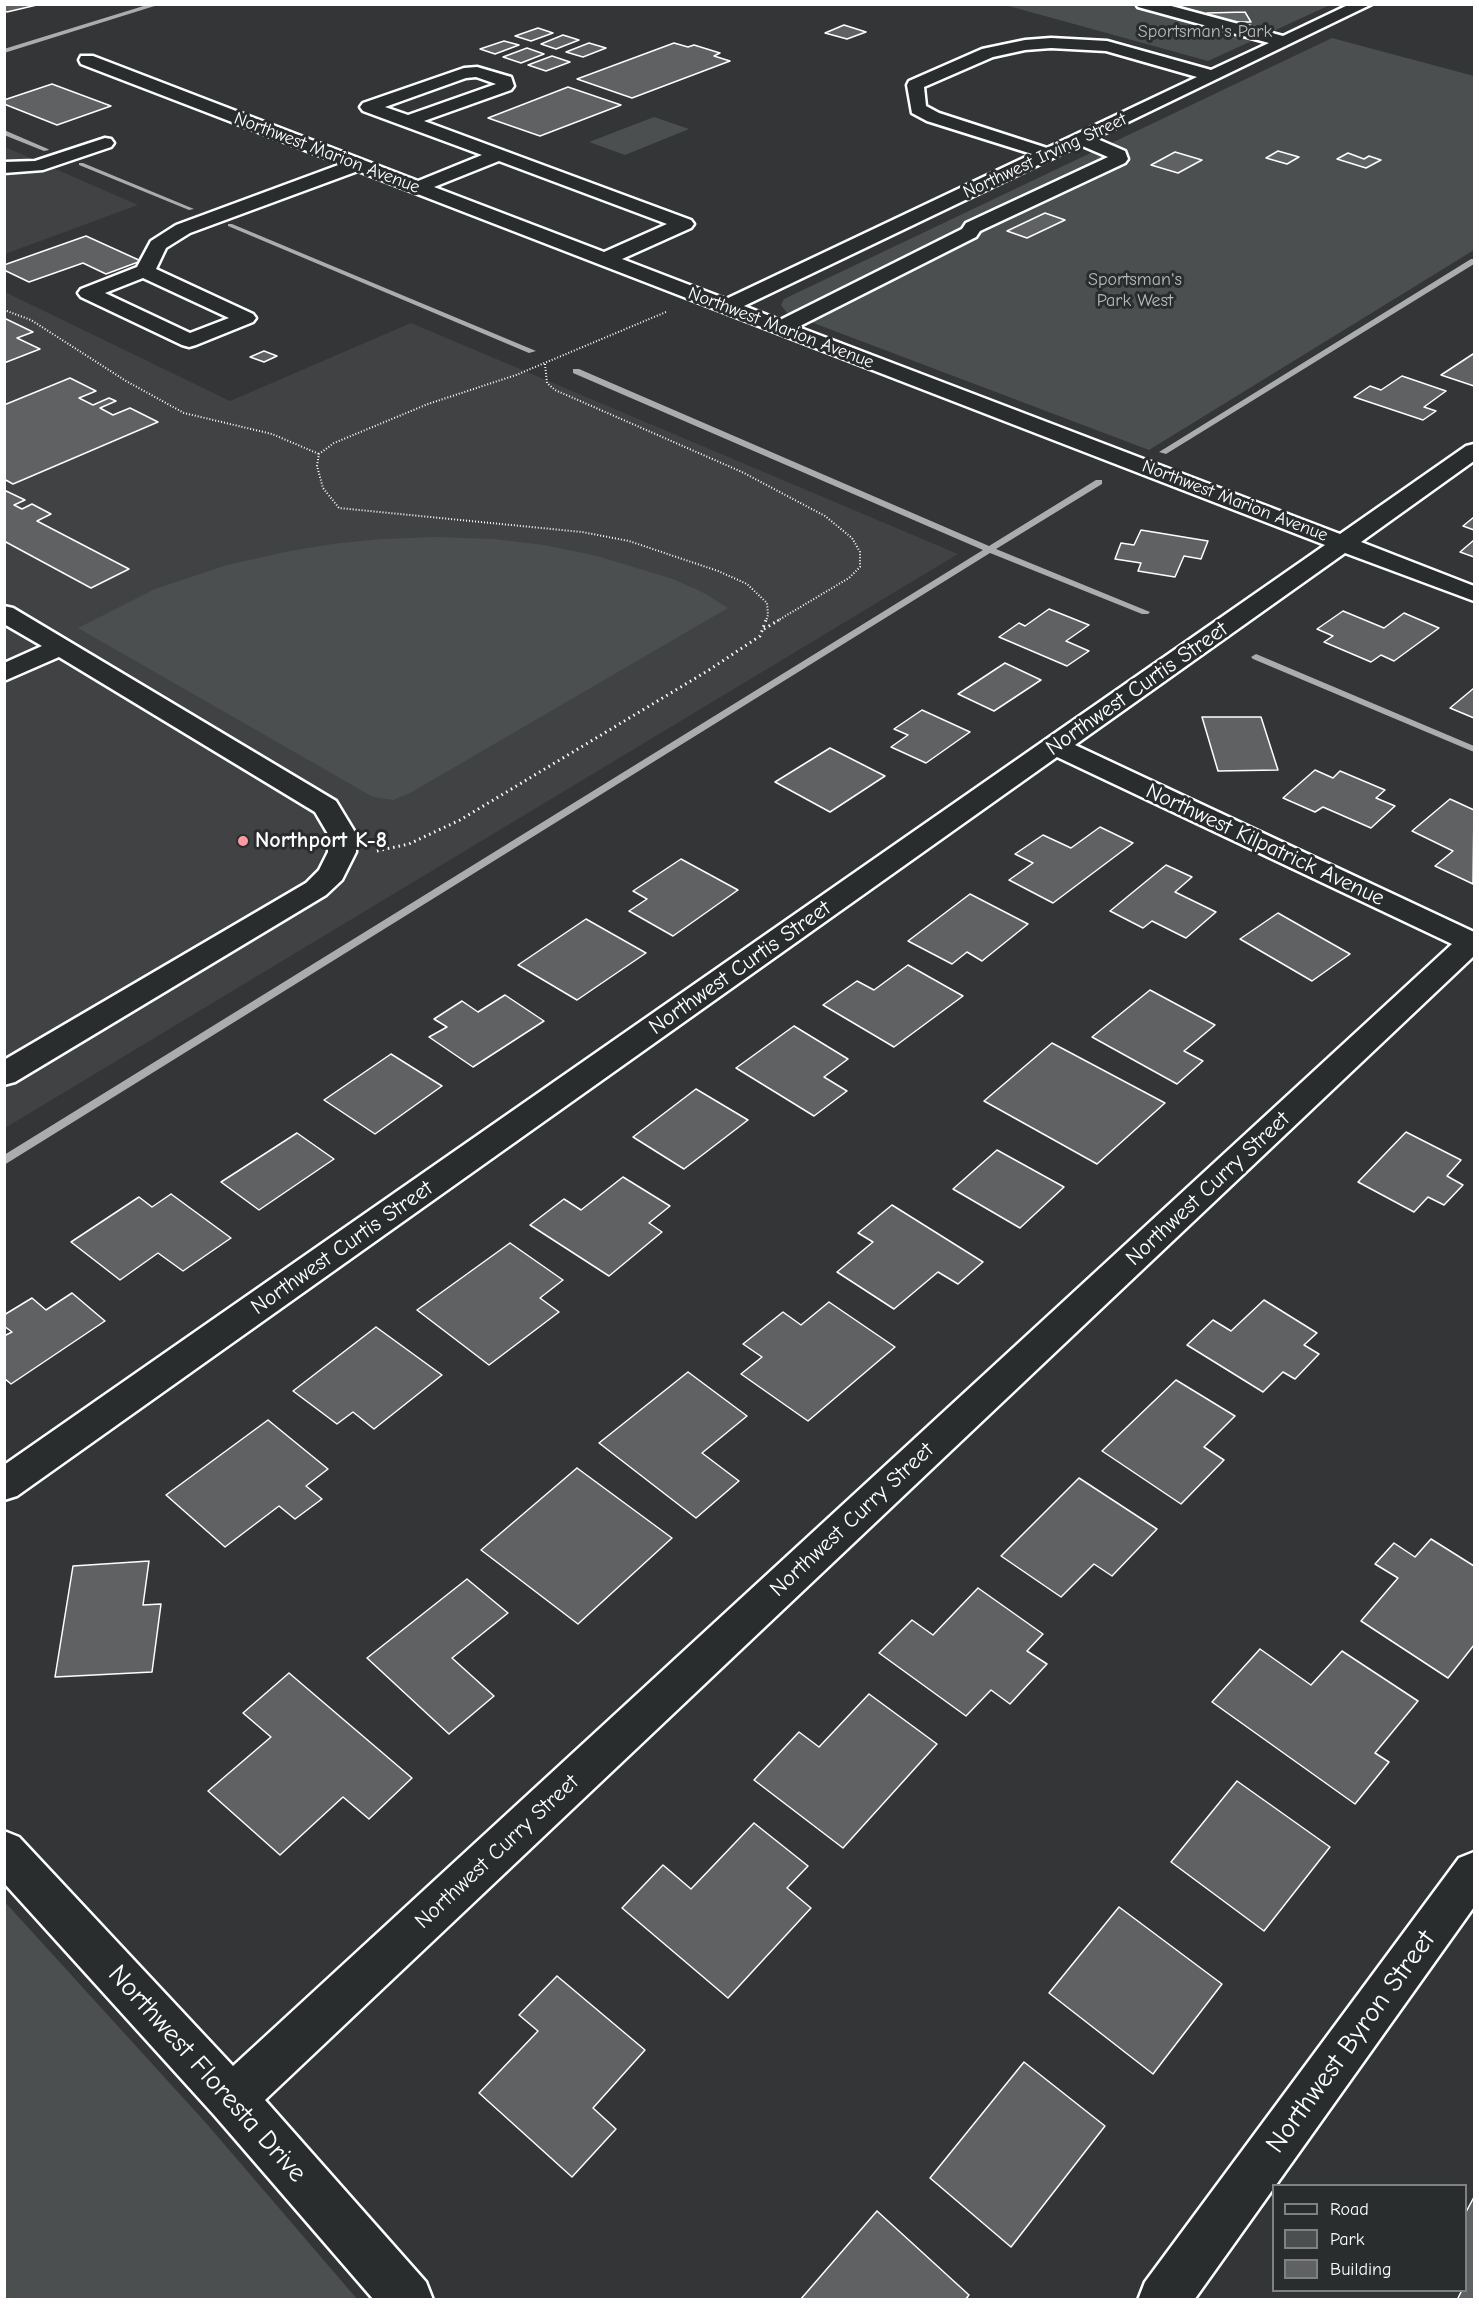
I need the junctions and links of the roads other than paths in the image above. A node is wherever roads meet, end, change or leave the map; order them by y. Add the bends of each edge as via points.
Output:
1 (1144, 4) edge
2 (1364, 4) edge
3 (1285, 42) junction
4 (87, 60) dead end
5 (1213, 76) junction
6 (409, 122) junction
7 (1081, 139) junction
8 (105, 143) dead end
9 (1049, 154) junction
10 (499, 155) junction
11 (356, 165) junction
12 (4, 168) edge
13 (416, 188) junction
14 (603, 260) junction
15 (144, 271) junction
16 (725, 307) junction
17 (779, 327) junction
18 (1474, 451) edge
19 (1344, 543) junction
20 (1474, 594) edge
21 (4, 613) edge
22 (61, 647) junction
23 (4, 673) edge
24 (1055, 746) junction
25 (1474, 943) edge
26 (4, 1074) edge
27 (4, 1485) edge
28 (4, 1851) edge
29 (1474, 1872) edge
30 (232, 2099) junction
31 (408, 2300) edge
32 (1163, 2300) edge

1 - 3 street
2 - 3 street, Northwest Irving Street
3 - 5 street, Northwest Irving Street
4 - 11 street, Northwest Marion Avenue
5 - 7 street, Northwest Irving Street
5 - 9 street via 1107,46 1051,43 988,53 915,85 918,109
6 - 6 street via 369,107 464,73 477,72 505,81 505,86
6 - 10 street
7 - 9 street, Northwest Irving Street
7 - 17 street via 1119,155 1119,159 973,227 969,233
8 - 12 street via 37,166
9 - 16 street, Northwest Irving Street
10 - 13 street
10 - 14 street via 684,225
11 - 13 street, Northwest Marion Avenue
11 - 15 street via 183,229 158,245
13 - 14 street, Northwest Marion Avenue
14 - 16 street, Northwest Marion Avenue
15 - 15 street via 246,318 189,341 88,293
16 - 17 street, Northwest Marion Avenue
17 - 19 street, Northwest Marion Avenue
18 - 19 street, Northwest Curtis Street
19 - 20 street, Northwest Marion Avenue
19 - 24 street, Northwest Curtis Street
21 - 22 street
22 - 23 street
22 - 26 street via 326,807 342,834 342,852 332,874 316,889
24 - 25 street, Northwest Kilpatrick Avenue
24 - 27 street, Northwest Curtis Street
25 - 30 street, Northwest Curry Street
28 - 30 street, Northwest Floresta Drive
29 - 32 street, Northwest Byron Street
30 - 31 street, Northwest Floresta Drive

